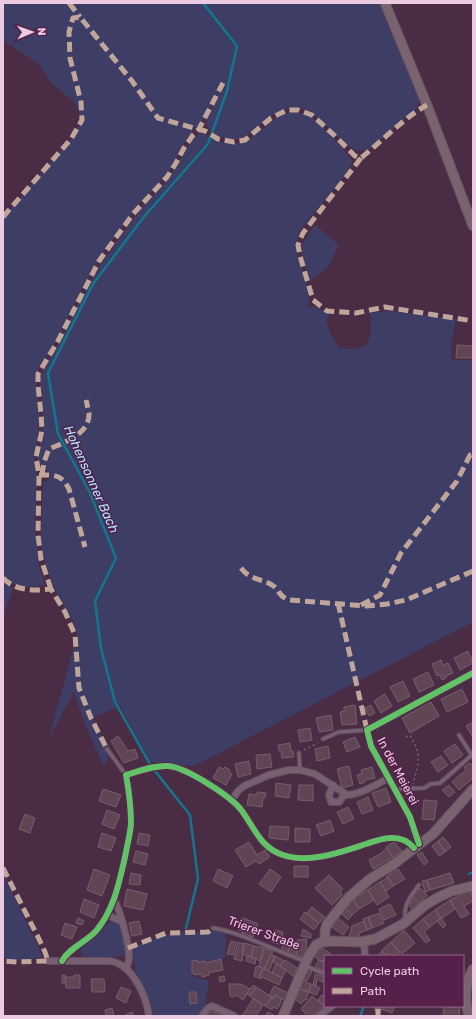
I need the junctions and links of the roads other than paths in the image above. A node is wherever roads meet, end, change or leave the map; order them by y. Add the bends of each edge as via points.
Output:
1 (385, 3) edge
2 (473, 226) edge
3 (473, 673) edge
4 (366, 730) junction
5 (459, 735) dead end
6 (323, 739) road end
7 (107, 748) dead end
8 (299, 753) road end
9 (472, 756) edge
10 (300, 770) junction
11 (126, 775) junction
12 (388, 778) junction
13 (333, 785) junction
14 (473, 788) edge
15 (396, 792) junction
16 (344, 793) junction
17 (232, 800) junction
18 (417, 846) junction
19 (419, 885) dead end
20 (473, 886) edge
21 (114, 900) junction
22 (107, 915) junction
23 (122, 920) junction
24 (406, 922) junction
25 (212, 928) dead end
26 (325, 942) junction
27 (364, 942) junction
28 (365, 955) edge
29 (48, 961) dead end
30 (62, 961) junction
31 (305, 963) junction
32 (126, 968) junction
33 (473, 969) edge
34 (324, 973) edge
35 (331, 1007) edge
36 (149, 1016) edge
37 (202, 1016) edge
38 (234, 1016) edge
39 (283, 1016) edge
40 (319, 1016) edge
41 (469, 1016) edge

1 - 2 main road
3 - 4 street, In der Meierei
4 - 6 lane via 339,732
4 - 12 street, In der Meierei via 371,746
5 - 9 lane
7 - 11 lane
8 - 10 lane
9 - 15 lane via 440,783 424,788 400,789
10 - 13 street via 315,774
10 - 17 street via 284,770 258,779 241,788
11 - 17 street via 155,767 172,767 183,770
11 - 21 street via 130,831
12 - 15 street, In der Meierei
12 - 16 street via 353,794
13 - 16 street
13 - 16 street via 329,795 331,802 339,802
14 - 18 main road via 441,826
15 - 18 street, In der Meierei via 410,817
17 - 18 street via 265,845 274,852 287,856 303,858 326,854 389,838 404,840
18 - 26 main road via 348,898 328,924
19 - 24 lane via 406,906
20 - 24 main road via 439,897 425,905
21 - 22 street
21 - 23 street
22 - 23 street
22 - 30 street via 96,931 65,955
23 - 32 street via 129,955
24 - 27 main road
25 - 31 lane, Trierer Straße via 264,945
26 - 27 main road
26 - 31 main road, Trierer Straße via 314,946
27 - 28 street
29 - 30 street
30 - 32 street via 114,961
31 - 34 lane, Trierer Straße
31 - 39 main road, Trierer Straße
32 - 36 street via 145,1000
33 - 41 main road via 465,995
35 - 40 street
37 - 38 street via 212,1006

